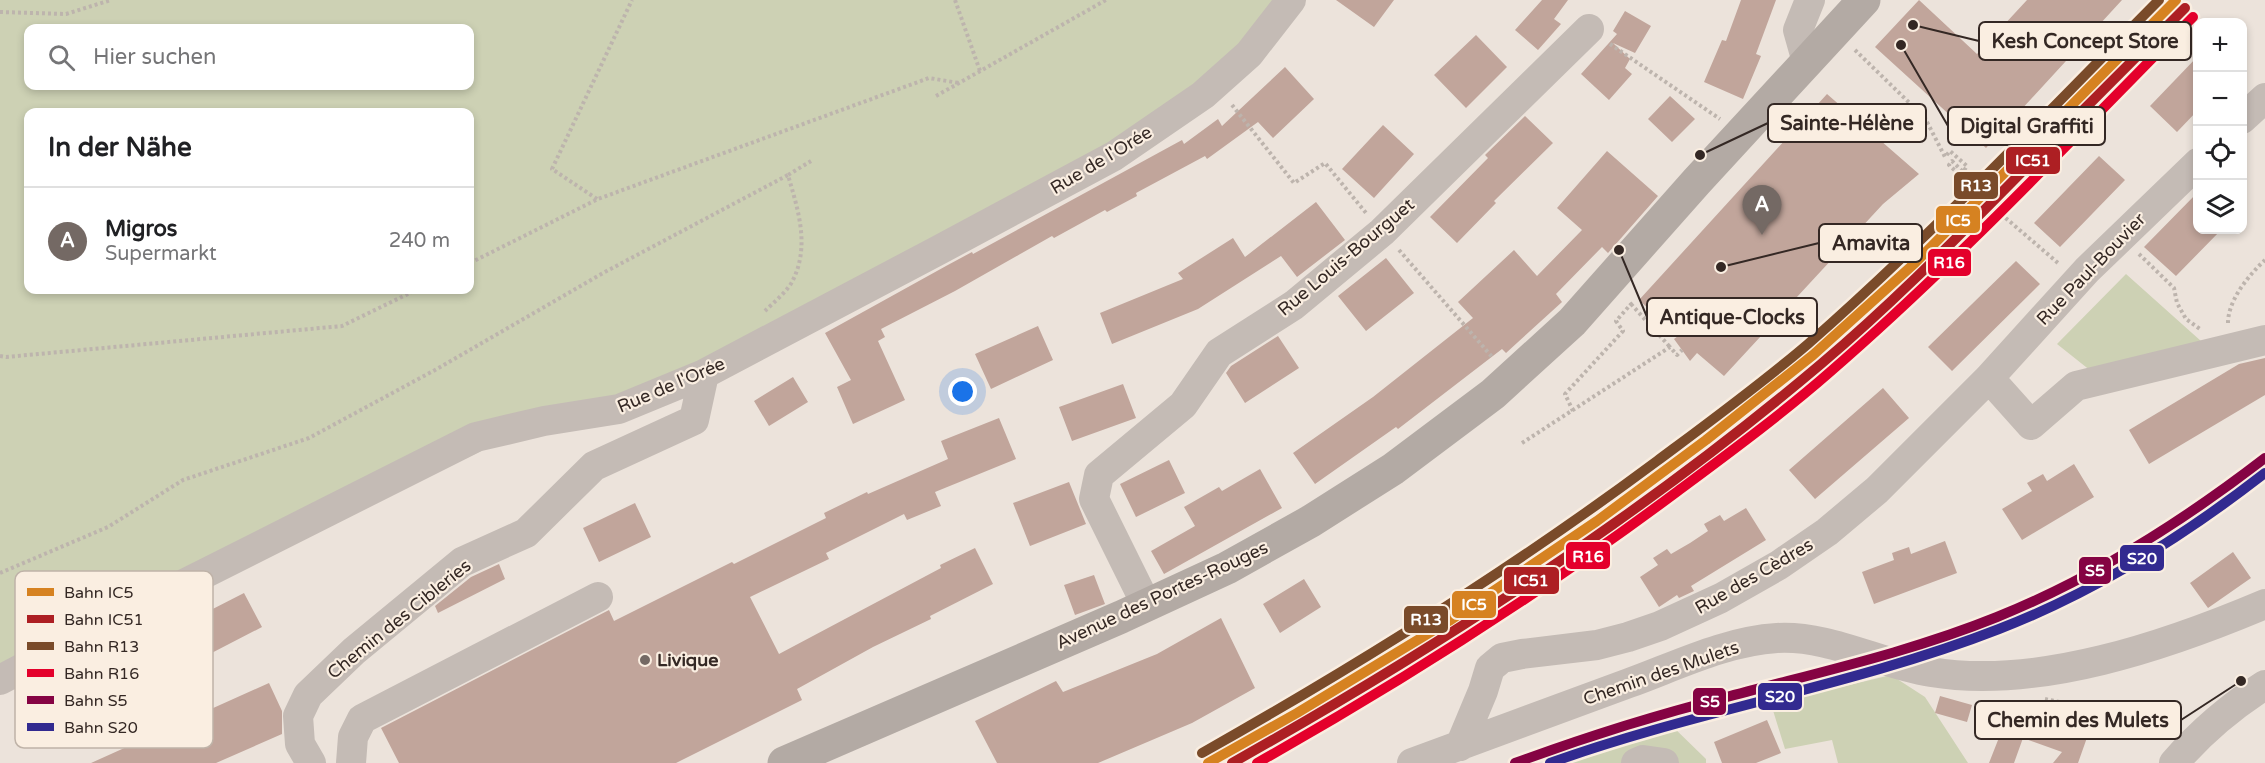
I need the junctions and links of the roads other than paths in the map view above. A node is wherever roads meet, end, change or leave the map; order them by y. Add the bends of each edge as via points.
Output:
1 (1291, 0) edge
2 (1810, 0) edge
3 (1864, 0) edge
4 (1589, 29) road end
5 (1807, 62) junction
6 (2265, 98) edge
7 (2247, 114) edge
8 (2193, 168) edge
9 (2265, 340) edge
10 (704, 374) junction
11 (1989, 378) junction
12 (211, 571) edge
13 (598, 597) dead end
14 (2265, 604) edge
15 (1147, 606) junction
16 (15, 672) edge
17 (0, 680) edge
18 (2265, 685) edge
19 (1483, 691) junction
20 (1508, 728) junction
21 (1460, 746) junction
22 (2173, 750) edge
23 (311, 763) edge
24 (351, 763) edge
25 (784, 763) edge
26 (1412, 763) edge
27 (1636, 763) edge
28 (1664, 763) edge

1 - 10 street, Rue de l'Orée via 1249,54 1203,95 1114,156
2 - 5 street via 1798,30
3 - 5 main road, Avenue des Portes-Rouges
4 - 15 street, Rue Louis-Bourguet via 1382,232 1294,305 1219,353 1183,405 1099,475 1094,500
5 - 15 main road, Avenue des Portes-Rouges via 1572,322 1493,394 1393,469 1311,521 1227,568
6 - 7 street
8 - 11 street, Rue Paul-Bouvier via 2087,270
9 - 11 street via 2076,386 2031,425
10 - 12 street, Rue de l'Orée via 620,409 476,437
10 - 23 street, Chemin des Cibleries via 694,420 594,466 526,533 462,562 354,651 308,695 298,716 300,744
11 - 19 street, Rue des Cèdres via 1877,490 1779,566 1692,612 1628,637 1502,658 1490,668
13 - 24 street via 362,719 353,737
14 - 20 street, Chemin des Mulets via 2128,652 1992,677 1928,672 1809,640 1755,641
15 - 25 main road, Avenue des Portes-Rouges
16 - 17 street, Rue de l'Orée
18 - 22 street
19 - 20 street
19 - 21 street, Rue des Cèdres
20 - 21 street, Chemin des Mulets
21 - 26 street, Chemin des Mulets
27 - 28 street

